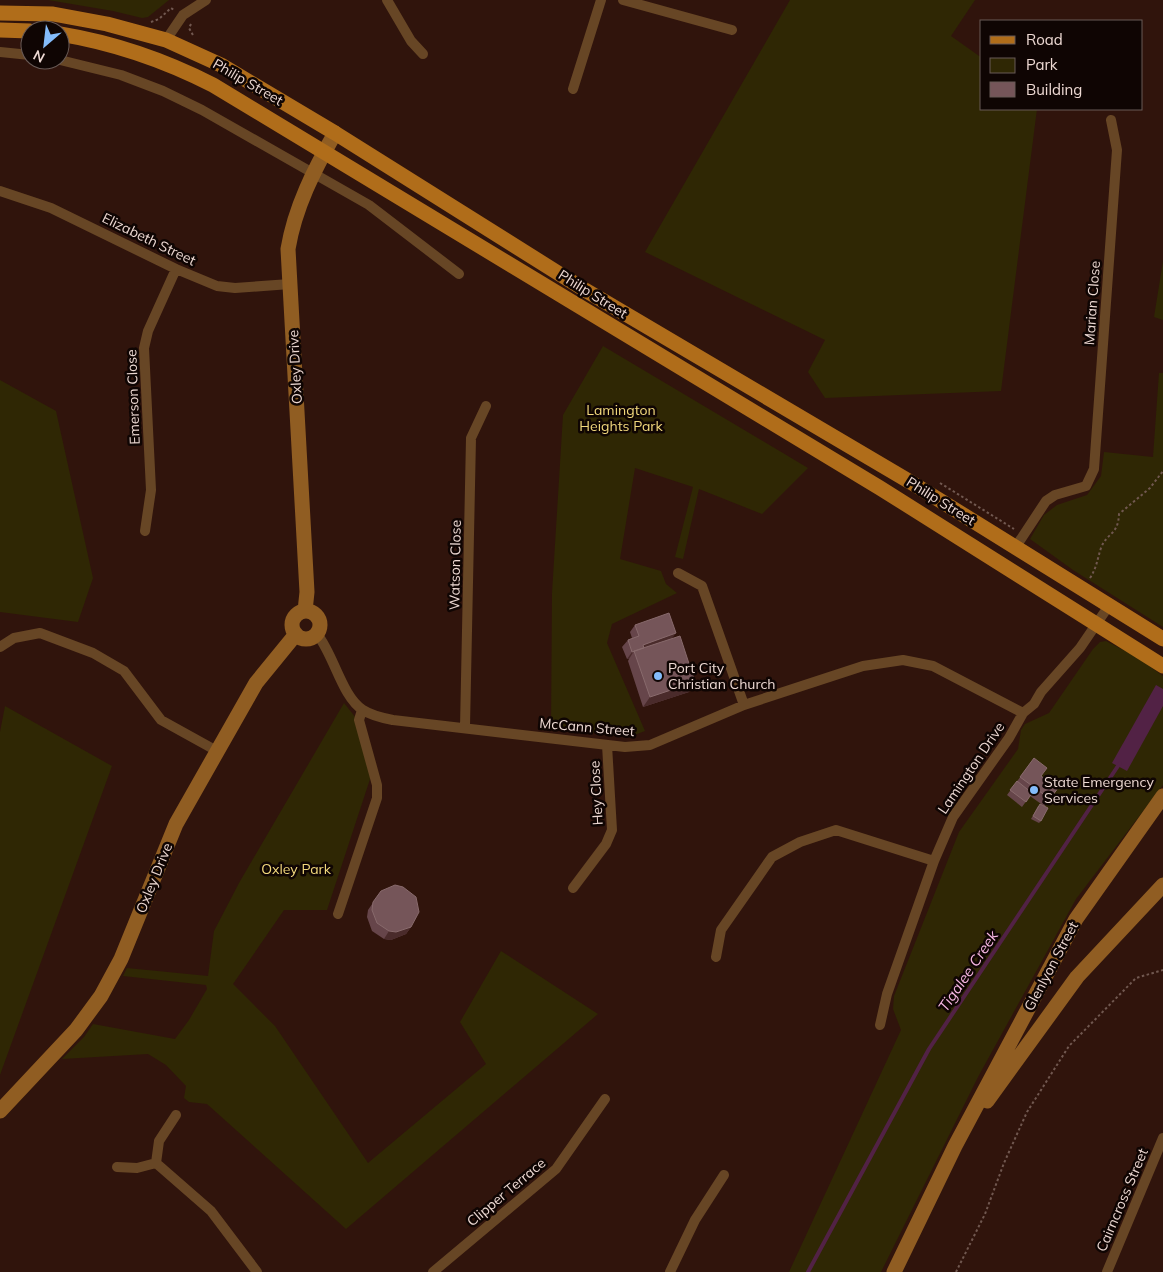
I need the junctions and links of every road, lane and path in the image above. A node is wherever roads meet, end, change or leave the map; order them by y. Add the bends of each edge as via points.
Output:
1 (206, 0) edge
2 (387, 0) edge
3 (601, 0) edge
4 (623, 0) edge
5 (0, 13) edge
6 (0, 30) edge
7 (732, 30) dead end
8 (20, 31) edge
9 (70, 36) edge
10 (166, 40) junction
11 (0, 52) edge
12 (20, 54) edge
13 (423, 54) dead end
14 (70, 62) edge
15 (573, 89) dead end
16 (1111, 120) dead end
17 (335, 133) junction
18 (324, 152) junction
19 (314, 172) junction
20 (0, 191) edge
21 (176, 269) junction
22 (459, 274) dead end
23 (290, 284) junction
24 (486, 406) dead end
25 (1163, 471) edge
26 (145, 531) dead end
27 (1015, 548) junction
28 (678, 573) dead end
29 (1088, 583) dead end
30 (1108, 607) junction
31 (305, 611) junction
32 (1098, 624) junction
33 (296, 634) junction
34 (317, 634) junction
35 (1163, 640) edge
36 (0, 647) edge
37 (1163, 666) edge
38 (744, 706) junction
39 (362, 710) junction
40 (1023, 713) junction
41 (465, 727) junction
42 (607, 745) junction
43 (217, 751) junction
44 (1163, 796) edge
45 (934, 861) junction
46 (1163, 885) edge
47 (573, 888) dead end
48 (338, 914) dead end
49 (716, 956) dead end
50 (1163, 970) edge
51 (880, 1025) dead end
52 (605, 1100) dead end
53 (0, 1111) edge
54 (176, 1115) dead end
55 (1163, 1138) edge
56 (954, 1146) junction
57 (1159, 1160) edge
58 (156, 1163) junction
59 (117, 1167) dead end
60 (724, 1175) dead end
61 (257, 1272) edge
62 (433, 1272) edge
63 (670, 1272) edge
64 (894, 1272) edge
65 (956, 1272) edge
66 (1107, 1272) edge

1 - 10 street via 183,15
2 - 13 street via 411,41
3 - 15 street
4 - 7 street
5 - 10 main road, Philip Street via 53,14
6 - 8 main road
9 - 18 main road, Philip Street via 121,47 181,69
10 - 17 main road, Philip Street via 220,65
11 - 12 street
14 - 19 street via 163,90
16 - 27 street, Marian Close via 1117,150 1094,469 1086,486 1046,501
17 - 18 street, Oxley Drive
17 - 27 main road, Philip Street via 585,290 807,420
18 - 19 street, Oxley Drive
18 - 32 main road, Philip Street via 880,488
19 - 22 street via 369,205
19 - 23 street, Oxley Drive via 292,224 288,249
20 - 21 street, Elizabeth Street via 76,219
21 - 23 street, Elizabeth Street via 217,286
21 - 26 street, Emerson Close via 148,331 144,348 151,490
23 - 31 street, Oxley Drive via 307,592
24 - 41 street, Watson Close via 471,438
25 - 29 path via 1150,488 1119,514 1118,527 1101,548
27 - 30 main road, Philip Street
28 - 38 street via 702,586
30 - 32 street, Lamington Drive
30 - 35 main road, Philip Street
31 - 33 street via 293,620
31 - 34 street via 314,613 320,620
32 - 37 main road, Philip Street
32 - 40 street, Lamington Drive via 1034,704
33 - 34 street via 306,639
33 - 43 street, Oxley Drive via 256,682
34 - 39 street via 352,699
36 - 43 street via 14,638 40,634 93,653 124,671 161,720
38 - 40 street, McCann Street via 862,666 903,660 933,666
38 - 42 street, McCann Street via 650,745
39 - 41 street, McCann Street via 392,720
39 - 48 street via 360,725 377,785 377,798
40 - 45 street, Lamington Drive via 953,817
41 - 42 street, McCann Street
42 - 47 street, Hey Close via 612,830 606,844
43 - 53 street, Oxley Drive via 176,824 121,959 101,996 76,1030
44 - 56 street, Glenlyon Street via 1076,919
45 - 49 street via 836,830 800,842 772,857 721,930
45 - 51 street, Lamington Drive via 887,994
46 - 56 street, Glenlyon Street via 1078,977
50 - 65 path via 1136,978 1069,1046 1027,1112 986,1214
52 - 62 street, Clipper Terrace via 556,1169
54 - 58 street via 159,1141
55 - 57 street, Cairncross Street
56 - 64 street, Glenlyon Street
57 - 66 street, Cairncross Street
58 - 59 street via 137,1168
58 - 61 street via 211,1211
60 - 63 street via 695,1220

